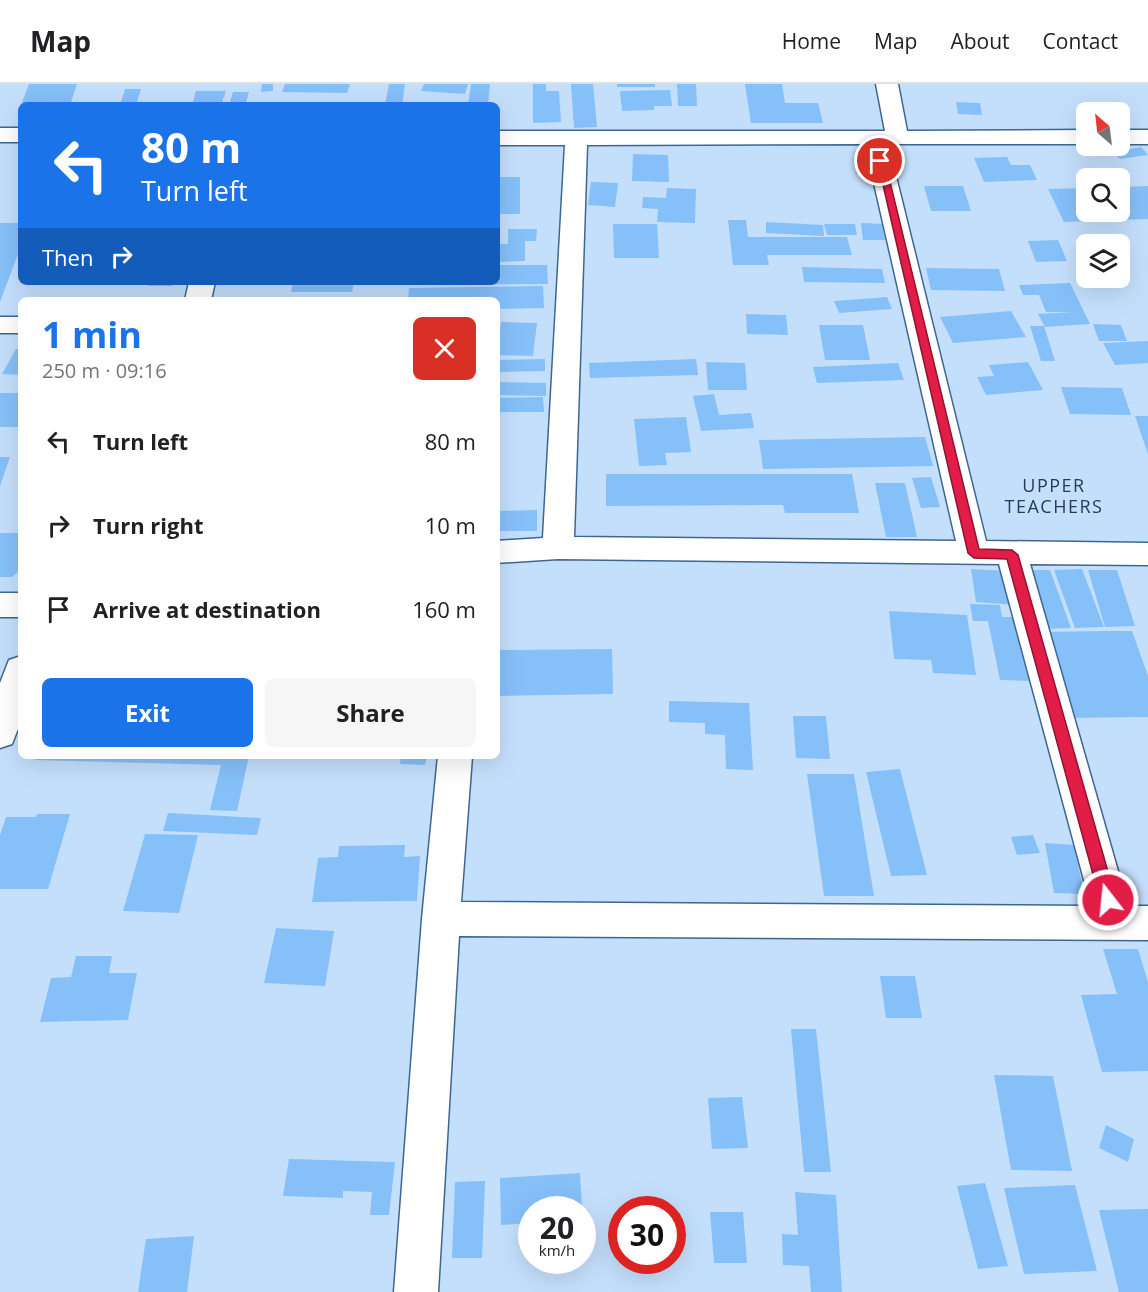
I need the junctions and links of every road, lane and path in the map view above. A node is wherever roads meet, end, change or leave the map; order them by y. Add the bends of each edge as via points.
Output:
1 (887, 84) edge
2 (0, 135) edge
3 (18, 135) edge
4 (1076, 137) edge
5 (1130, 137) edge
6 (1148, 137) edge
7 (500, 138) edge
8 (886, 138) junction
9 (576, 139) junction
10 (0, 324) edge
11 (18, 325) edge
12 (558, 548) junction
13 (500, 552) edge
14 (974, 553) junction
15 (1148, 554) edge
16 (1012, 555) junction
17 (0, 605) edge
18 (18, 605) edge
19 (18, 678) edge
20 (0, 734) edge
21 (455, 759) edge
22 (441, 919) junction
23 (1131, 923) edge
24 (416, 1292) edge

1 - 8 street
2 - 3 street
4 - 8 street
5 - 6 street
7 - 9 street
8 - 9 street
8 - 14 street
9 - 12 street
10 - 11 street
12 - 13 street
12 - 14 street
14 - 16 street
15 - 16 street
16 - 23 street
17 - 18 street
19 - 20 street
21 - 22 street
22 - 23 street
22 - 24 street

